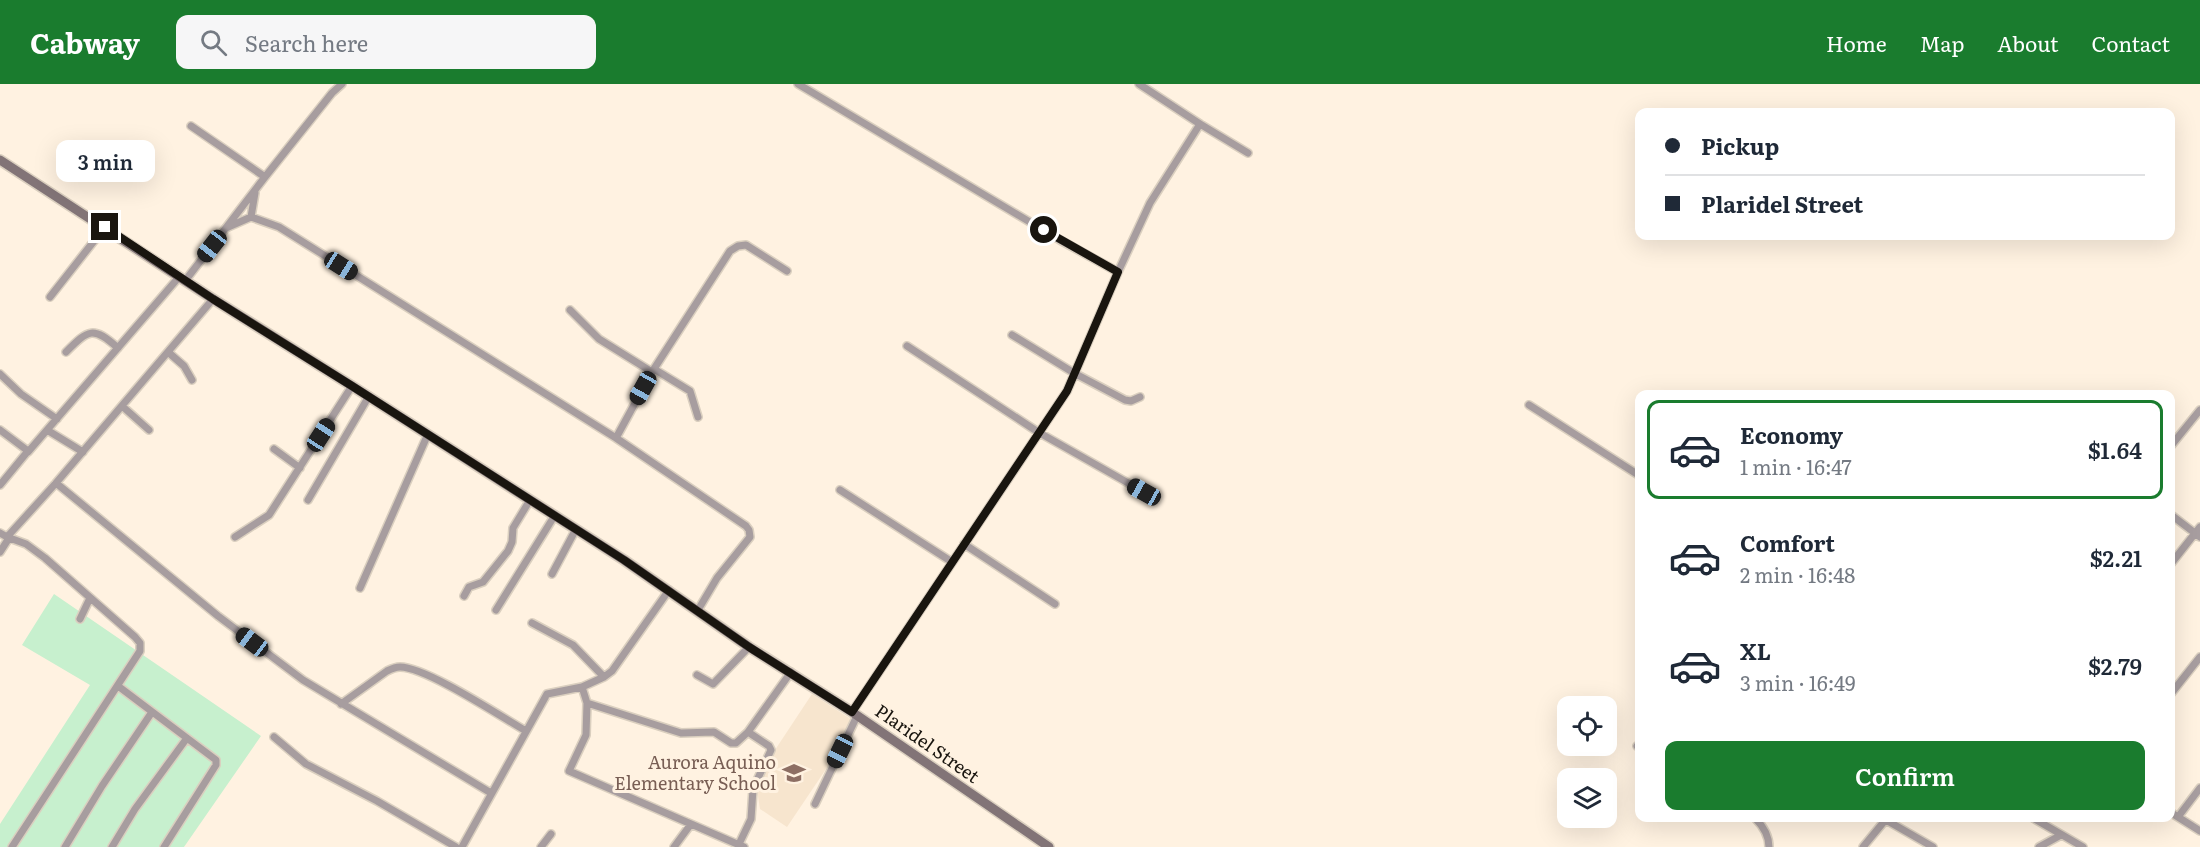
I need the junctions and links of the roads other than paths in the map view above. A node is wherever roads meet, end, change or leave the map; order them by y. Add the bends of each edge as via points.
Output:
1 (342, 84) edge
2 (798, 84) edge
3 (1139, 84) edge
4 (1200, 124) junction
5 (191, 126) dead end
6 (1248, 153) dead end
7 (0, 160) edge
8 (265, 177) junction
9 (255, 190) junction
10 (251, 217) junction
11 (105, 227) junction
12 (226, 228) junction
13 (787, 271) dead end
14 (1118, 272) junction
15 (182, 279) junction
16 (50, 297) dead end
17 (213, 299) junction
18 (570, 310) dead end
19 (1012, 335) dead end
20 (907, 346) dead end
21 (118, 348) junction
22 (66, 352) dead end
23 (168, 352) junction
24 (653, 370) junction
25 (1074, 373) junction
26 (0, 374) edge
27 (192, 380) dead end
28 (352, 386) junction
29 (369, 396) junction
30 (1140, 397) dead end
31 (1529, 405) dead end
32 (122, 406) junction
33 (2200, 410) edge
34 (698, 417) dead end
35 (57, 419) junction
36 (0, 430) edge
37 (47, 430) junction
38 (150, 430) dead end
39 (1038, 432) junction
40 (428, 434) junction
41 (616, 438) junction
42 (2175, 441) edge
43 (274, 449) dead end
44 (27, 452) junction
45 (83, 452) junction
46 (300, 468) junction
47 (1635, 473) edge
48 (56, 483) junction
49 (0, 485) edge
50 (840, 490) dead end
51 (1144, 492) dead end
52 (308, 500) dead end
53 (530, 500) junction
54 (555, 515) junction
55 (2175, 517) edge
56 (576, 529) junction
57 (2199, 532) edge
58 (5, 536) edge
59 (236, 537) dead end
60 (964, 544) junction
61 (0, 552) edge
62 (2175, 559) edge
63 (952, 562) junction
64 (552, 574) dead end
65 (360, 588) dead end
66 (669, 590) junction
67 (464, 596) dead end
68 (90, 598) junction
69 (1055, 604) dead end
70 (496, 610) dead end
71 (698, 610) junction
72 (80, 619) dead end
73 (532, 623) dead end
74 (749, 647) junction
75 (2200, 657) edge
76 (791, 672) junction
77 (697, 675) dead end
78 (604, 677) junction
79 (118, 686) junction
80 (582, 687) junction
81 (2175, 689) edge
82 (587, 703) junction
83 (341, 704) junction
84 (152, 712) junction
85 (857, 716) junction
86 (526, 731) junction
87 (748, 732) junction
88 (274, 737) dead end
89 (187, 738) junction
90 (2200, 789) edge
91 (491, 793) junction
92 (815, 804) dead end
93 (2175, 815) edge
94 (2178, 817) junction
95 (1759, 822) edge
96 (1884, 822) edge
97 (1892, 822) edge
98 (2040, 822) edge
99 (691, 824) junction
100 (2200, 831) edge
101 (551, 834) dead end
102 (2061, 835) junction
103 (741, 846) edge
104 (12, 847) edge
105 (65, 847) edge
106 (112, 847) edge
107 (164, 847) edge
108 (456, 847) edge
109 (462, 847) edge
110 (541, 847) edge
111 (674, 847) edge
112 (1049, 847) edge
113 (1769, 847) edge
114 (1863, 847) edge
115 (1933, 847) edge
116 (2040, 847) edge
117 (2083, 847) edge

1 - 8 street
2 - 14 street
3 - 4 street
4 - 6 street
4 - 14 street via 1150,203
5 - 8 street
7 - 11 street, Plaridel Street
8 - 9 street
9 - 10 street
9 - 12 street
10 - 12 street
10 - 41 street via 301,240
11 - 15 street, Plaridel Street
11 - 16 street
12 - 15 street
13 - 24 street via 746,245 730,251
14 - 25 street
15 - 17 street, Plaridel Street
15 - 21 street
17 - 23 street
17 - 28 street, Plaridel Street
18 - 24 street via 599,339
19 - 25 street
20 - 39 street
21 - 22 street via 93,332
21 - 35 street
23 - 27 street via 184,366
23 - 32 street
24 - 34 street via 690,391
24 - 41 street
25 - 30 street via 1125,399
25 - 39 street via 1067,391
26 - 35 street
28 - 29 street, Plaridel Street
28 - 46 street
29 - 40 street, Plaridel Street
29 - 52 street
31 - 47 street
32 - 38 street
32 - 45 street
33 - 42 street
35 - 37 street
36 - 44 street
37 - 44 street
37 - 45 street
39 - 51 street
39 - 60 street
40 - 53 street, Plaridel Street
40 - 65 street
41 - 71 street via 749,530 750,537 717,578
43 - 46 street
44 - 49 street
45 - 48 street
46 - 59 street via 266,518
48 - 58 street
48 - 83 street via 218,616
50 - 63 street
53 - 54 street, Plaridel Street
53 - 67 street via 513,528 508,551 483,582 470,587
54 - 56 street, Plaridel Street
54 - 70 street
55 - 57 street
56 - 64 street
56 - 66 street, Plaridel Street
57 - 62 street
58 - 61 street
58 - 68 street via 26,544
60 - 63 street
60 - 69 street
63 - 85 street
66 - 71 street, Plaridel Street
66 - 78 street via 618,664
68 - 72 street
68 - 79 street via 140,643 140,651
71 - 74 street, Plaridel Street
73 - 78 street via 573,645
74 - 76 street, Plaridel Street
74 - 77 street via 713,684
75 - 81 street
76 - 85 street, Plaridel Street
76 - 87 street
78 - 80 street
79 - 84 street
79 - 104 street
80 - 82 street
80 - 86 street via 548,693
82 - 87 street via 681,733 714,732 731,743
82 - 99 street via 586,735 569,771
83 - 86 street via 378,676 400,667 418,671
83 - 91 street
84 - 89 street
84 - 105 street
85 - 92 street
85 - 112 street, Plaridel Street
86 - 91 street
87 - 103 street via 771,750 753,789 751,819
88 - 108 street via 306,764
89 - 106 street
89 - 107 street via 216,760 216,765
90 - 94 street
91 - 109 street
93 - 94 street
94 - 100 street
95 - 113 street
96 - 114 street
97 - 115 street
98 - 102 street
99 - 103 street
99 - 111 street
101 - 110 street
102 - 116 street
102 - 117 street

